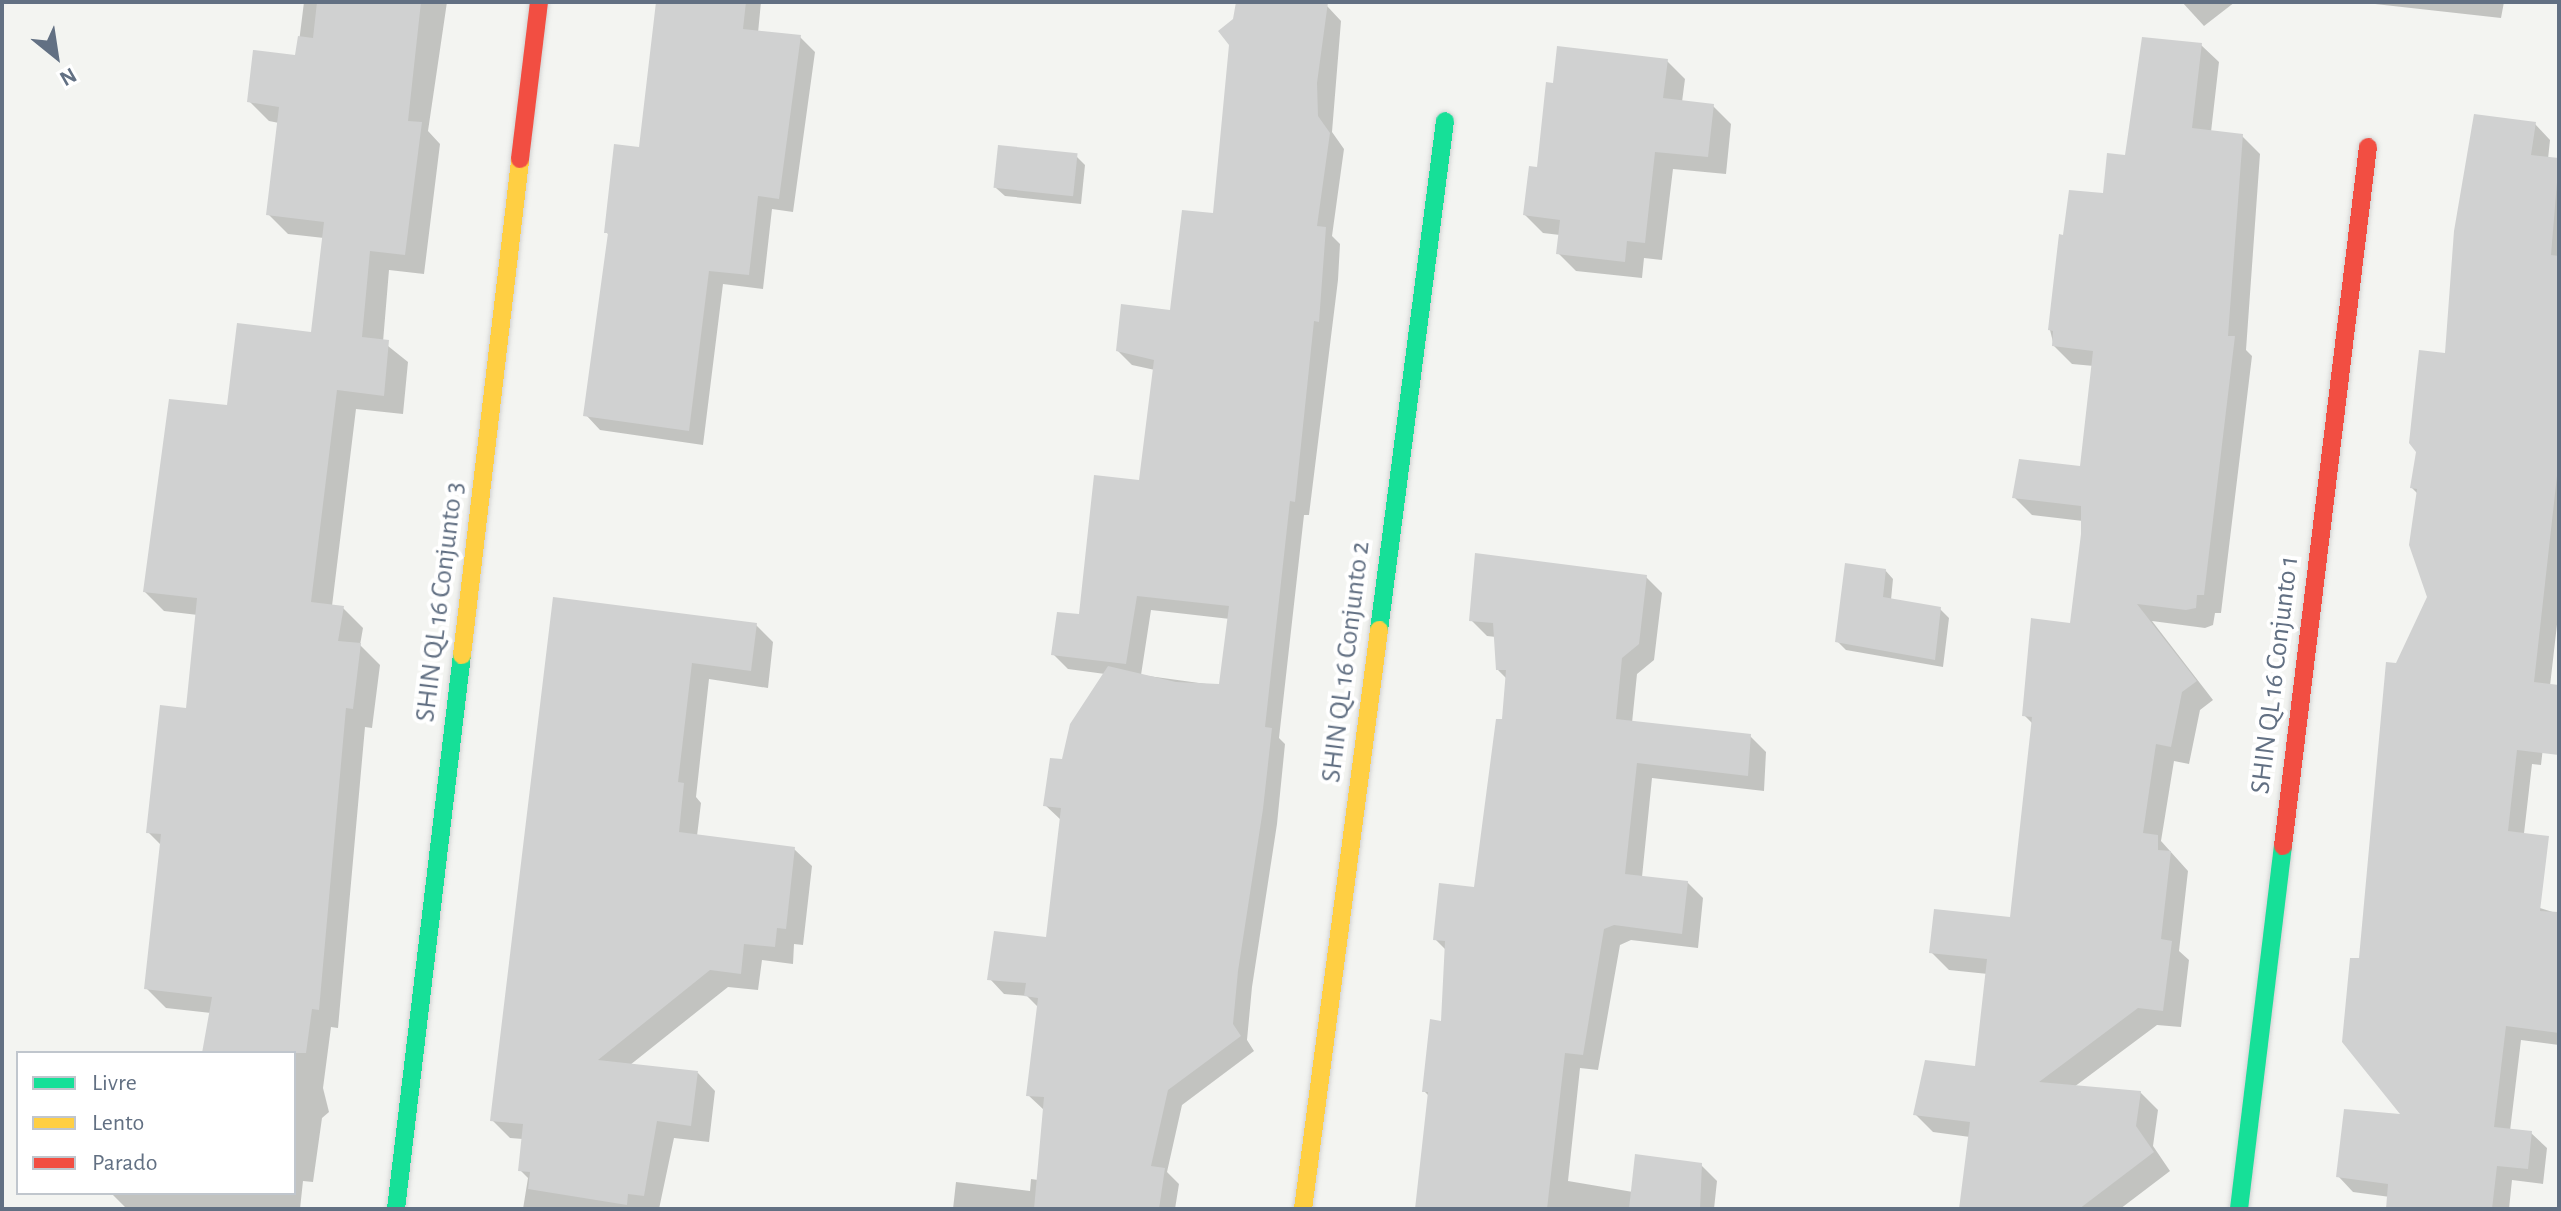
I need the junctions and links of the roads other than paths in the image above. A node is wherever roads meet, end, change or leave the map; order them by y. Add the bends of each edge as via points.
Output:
1 (539, 2) edge
2 (1445, 121) dead end
3 (2368, 147) dead end
4 (396, 1209) edge
5 (1303, 1209) edge
6 (2239, 1209) edge

1 - 4 street, SHIN QL 16 Conjunto 3
2 - 5 street, SHIN QL 16 Conjunto 2
3 - 6 street, SHIN QL 16 Conjunto 1

